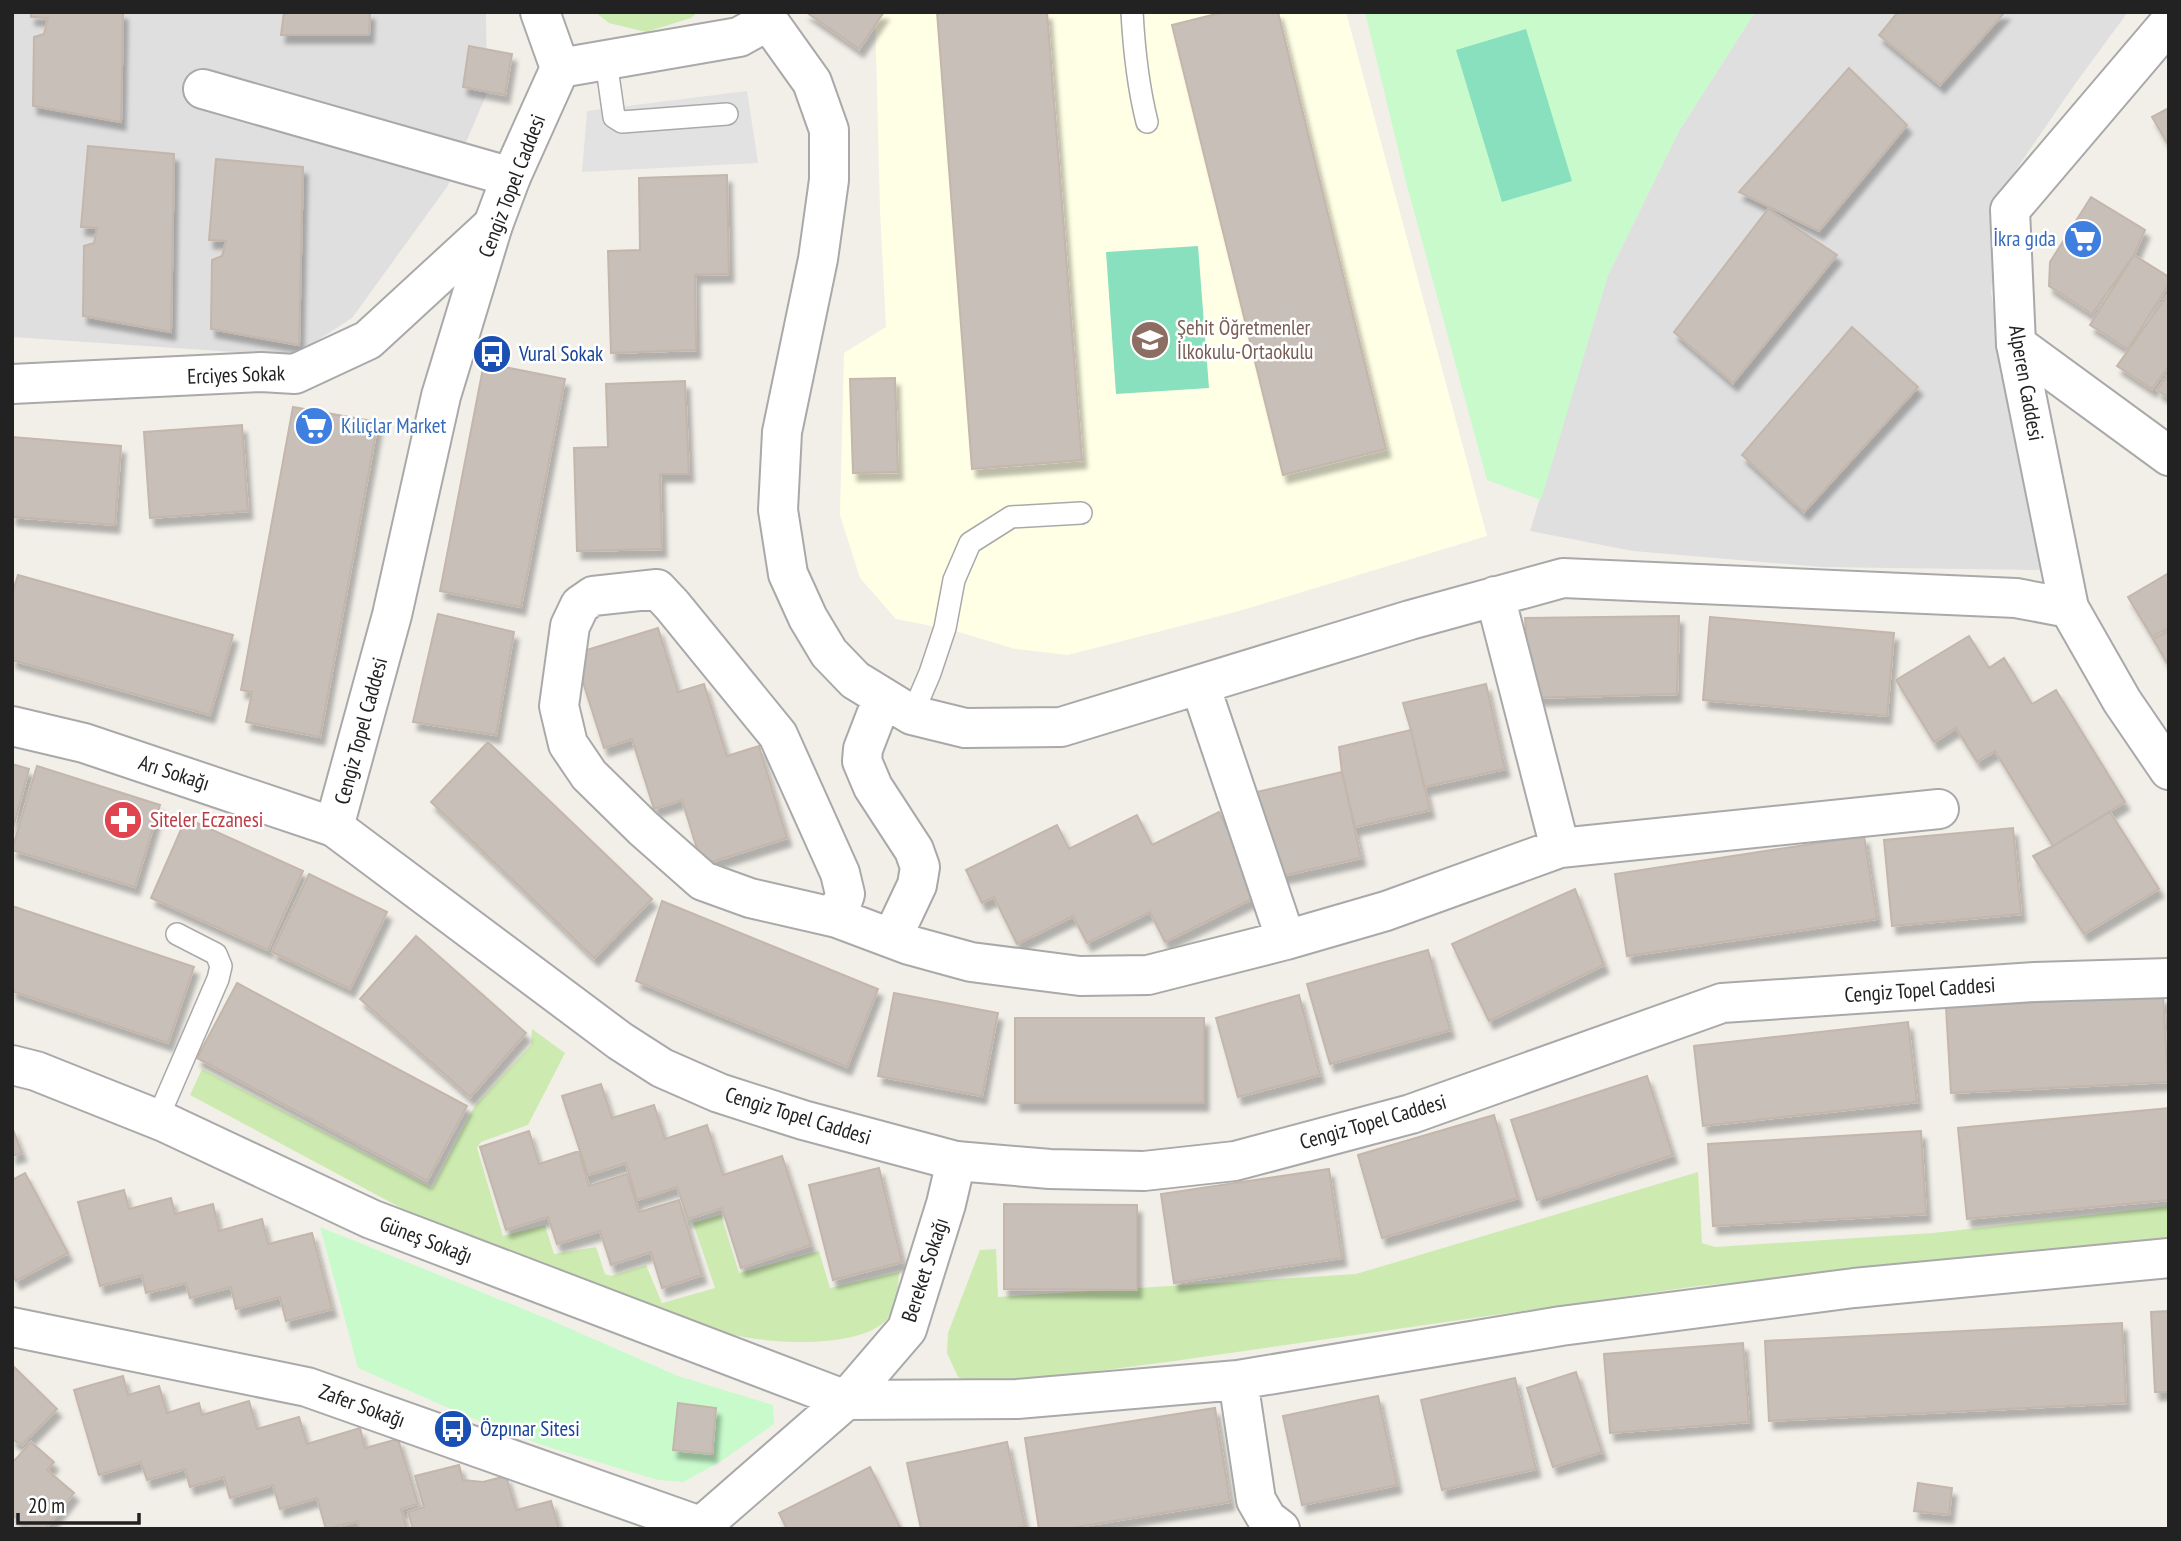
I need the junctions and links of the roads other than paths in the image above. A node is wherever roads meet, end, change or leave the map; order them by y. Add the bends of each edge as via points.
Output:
1 (540, 12) edge
2 (1132, 12) edge
3 (765, 16) edge
4 (2169, 23) edge
5 (606, 61) junction
6 (560, 68) junction
7 (203, 89) dead end
8 (727, 114) dead end
9 (1147, 122) dead end
10 (511, 177) junction
11 (493, 225) junction
12 (2016, 344) junction
13 (12, 384) edge
14 (2169, 456) edge
15 (1081, 513) dead end
16 (1495, 596) junction
17 (2069, 608) junction
18 (1200, 685) junction
19 (898, 706) junction
20 (12, 726) edge
21 (2169, 770) edge
22 (1939, 809) dead end
23 (334, 827) junction
24 (1560, 848) junction
25 (837, 918) junction
26 (177, 934) dead end
27 (892, 939) junction
28 (1286, 940) junction
29 (2169, 978) edge
30 (12, 1065) edge
31 (157, 1120) junction
32 (956, 1161) junction
33 (2169, 1258) edge
34 (12, 1327) edge
35 (1238, 1380) junction
36 (846, 1401) junction
37 (699, 1527) edge
38 (1280, 1529) edge

1 - 6 street
2 - 9 lane
3 - 5 street via 739,37
3 - 19 street via 812,82 829,130 830,180 818,259 782,432 778,510 788,574 829,653 855,680
4 - 12 street, Alperen Caddesi via 2010,209
5 - 6 street
5 - 8 lane via 614,117 622,122
6 - 10 street, Cengiz Topel Caddesi
7 - 10 street
10 - 11 street, Cengiz Topel Caddesi
11 - 13 street, Erciyes Sokak via 368,340 295,374
11 - 23 street, Cengiz Topel Caddesi via 441,396 392,615
12 - 14 street
12 - 17 street, Alperen Caddesi
15 - 19 lane via 1011,516 970,543 954,580 930,673
16 - 17 street via 1563,578 2017,598
16 - 18 street
16 - 24 street
17 - 21 street, Alperen Caddesi via 2122,701
18 - 19 street via 1060,727 965,728
18 - 28 street
19 - 27 street via 863,749 862,761 920,867
20 - 23 street, Arı Sokağı via 84,743
22 - 24 street
23 - 32 street, Cengiz Topel Caddesi via 662,1068 719,1093 803,1120
24 - 28 street via 1386,911
25 - 25 street via 750,898 703,881 589,775 568,744 559,705 570,626 580,605 593,596 657,589 672,605 778,735 840,873 845,894
25 - 27 street
26 - 31 lane via 216,954 221,966
27 - 28 street via 971,962 1080,976 1148,975
29 - 32 street, Cengiz Topel Caddesi via 1722,1003 1411,1114 1235,1161 1144,1171
30 - 31 street, Güneş Sokağı
31 - 36 street, Güneş Sokağı via 371,1219
32 - 36 street, Bereket Sokağı via 907,1329
33 - 35 street via 1854,1288 1655,1314
34 - 37 street, Zafer Sokağı via 307,1387
35 - 36 street via 1017,1399
35 - 38 street via 1256,1500 1267,1519
36 - 37 street, Bereket Sokağı

